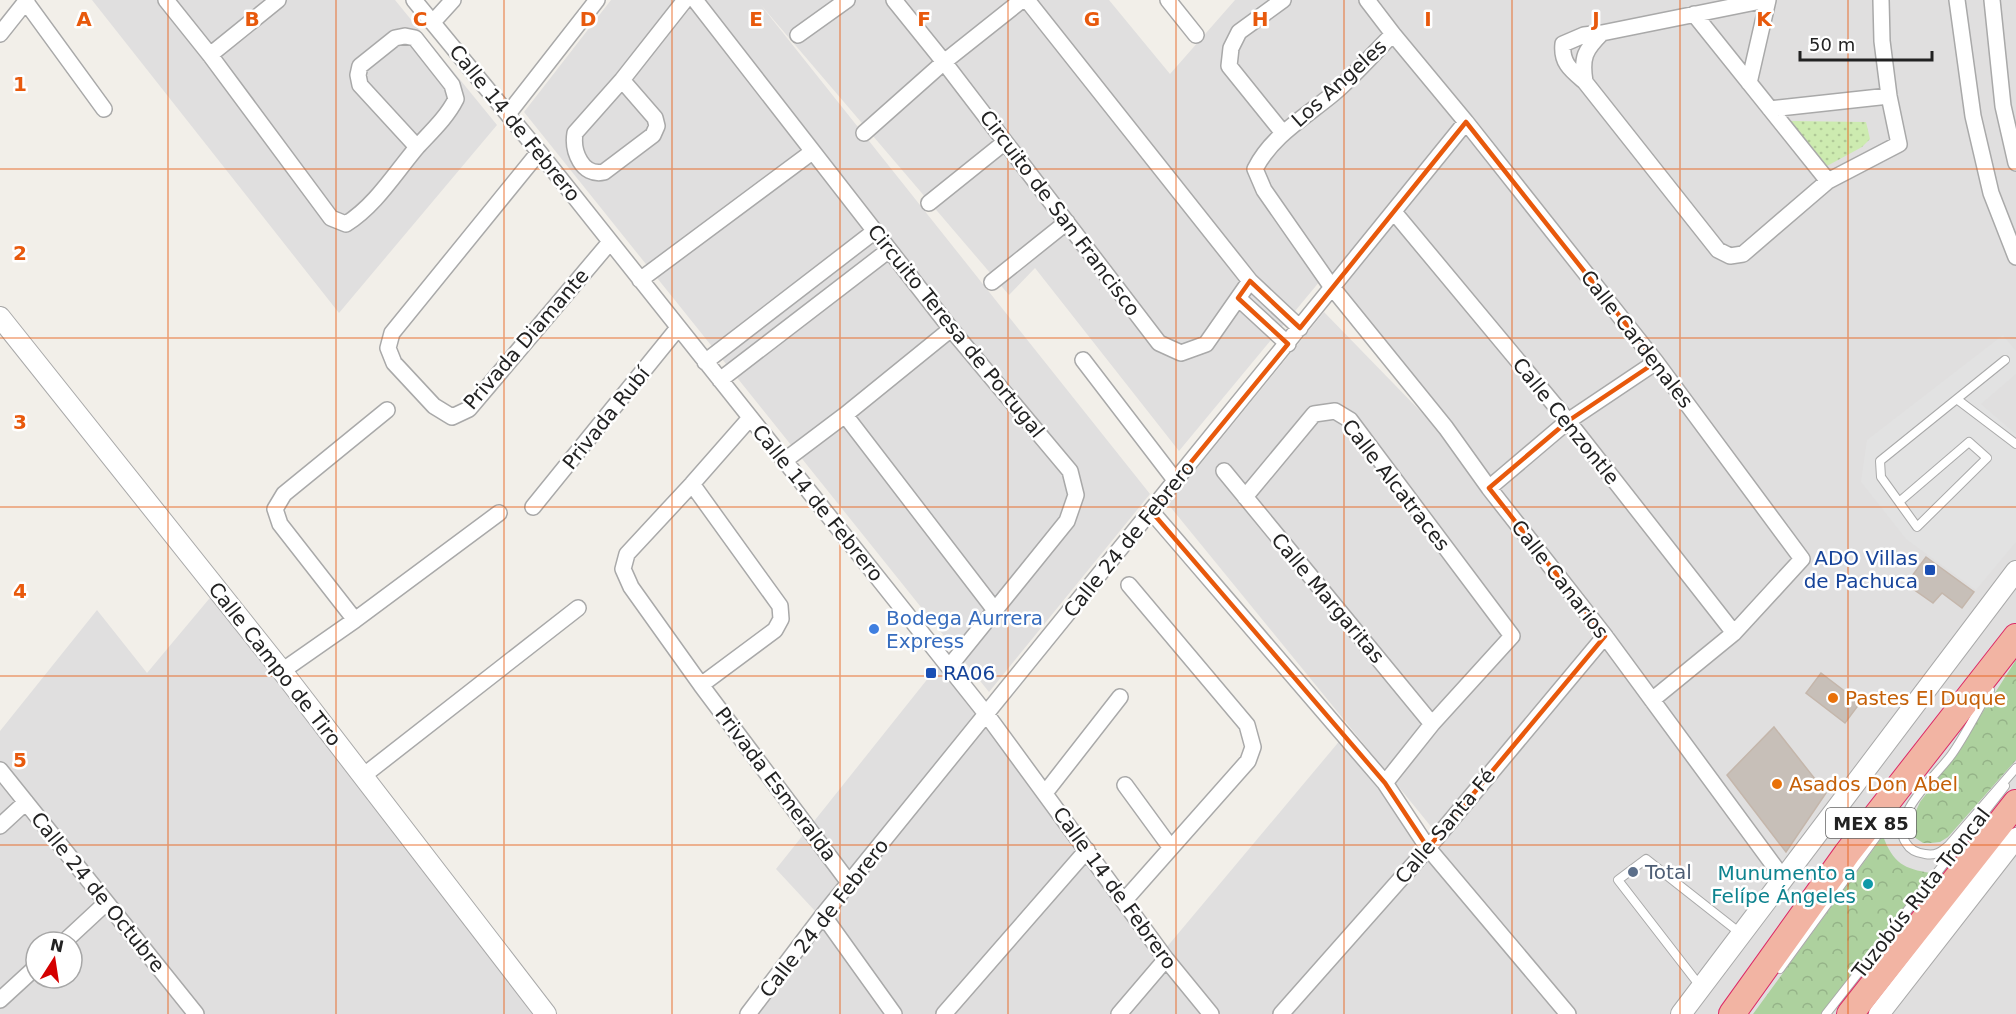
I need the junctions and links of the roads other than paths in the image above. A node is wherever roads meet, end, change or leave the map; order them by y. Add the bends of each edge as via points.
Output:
1 (166, 0) edge
2 (278, 0) edge
3 (414, 0) edge
4 (453, 0) edge
5 (597, 0) edge
6 (685, 0) edge
7 (695, 0) edge
8 (847, 0) edge
9 (894, 0) edge
10 (1022, 0) edge
11 (1027, 0) edge
12 (1283, 0) edge
13 (1367, 0) edge
14 (1767, 0) edge
15 (1881, 0) edge
16 (1957, 0) edge
17 (1992, 0) edge
18 (26, 1) edge
19 (1170, 1) edge
20 (1694, 14) junction
21 (433, 22) junction
22 (1602, 33) junction
23 (0, 34) edge
24 (1393, 34) junction
25 (798, 35) dead end
26 (1196, 35) dead end
27 (210, 55) junction
28 (944, 62) junction
29 (622, 80) junction
30 (1585, 82) junction
31 (1749, 83) junction
32 (1889, 96) junction
33 (104, 109) dead end
34 (1770, 109) junction
35 (507, 114) junction
36 (1466, 122) junction
37 (864, 133) dead end
38 (1283, 134) junction
39 (1005, 142) junction
40 (417, 147) junction
41 (539, 152) junction
42 (812, 152) junction
43 (2016, 163) edge
44 (1828, 181) junction
45 (929, 203) dead end
46 (1394, 212) junction
47 (1067, 222) junction
48 (875, 231) junction
49 (610, 242) junction
50 (889, 250) junction
51 (2016, 257) edge
52 (640, 280) junction
53 (1250, 281) junction
54 (992, 282) dead end
55 (1331, 286) junction
56 (1238, 298) junction
57 (0, 317) edge
58 (678, 328) junction
59 (1300, 328) junction
60 (951, 329) junction
61 (1288, 344) junction
62 (1083, 360) dead end
63 (2005, 360) dead end
64 (705, 362) junction
65 (1656, 362) junction
66 (720, 380) junction
67 (1958, 400) junction
68 (387, 410) dead end
69 (845, 415) junction
70 (750, 418) junction
71 (1568, 421) junction
72 (2016, 444) edge
73 (784, 461) junction
74 (1224, 471) dead end
75 (1175, 480) junction
76 (692, 484) junction
77 (1489, 488) junction
78 (1245, 497) junction
79 (1899, 502) junction
80 (533, 507) dead end
81 (1151, 511) junction
82 (500, 513) dead end
83 (2016, 571) edge
84 (1129, 585) dead end
85 (578, 608) dead end
86 (994, 609) junction
87 (355, 620) junction
88 (1734, 633) junction
89 (1605, 636) junction
90 (2016, 638) edge
91 (2016, 650) edge
92 (948, 667) junction
93 (282, 671) junction
94 (701, 685) junction
95 (1991, 687) dead end
96 (1120, 697) dead end
97 (1652, 700) junction
98 (987, 715) junction
99 (1432, 724) junction
100 (1960, 725) dead end
101 (0, 770) edge
102 (2016, 770) edge
103 (363, 776) junction
104 (1917, 782) dead end
105 (1385, 783) junction
106 (1125, 785) dead end
107 (1910, 792) dead end
108 (1045, 793) junction
109 (26, 802) junction
110 (2016, 803) edge
111 (1888, 820) dead end
112 (0, 826) edge
113 (1172, 848) junction
114 (1428, 848) junction
115 (2012, 848) edge
116 (1087, 850) junction
117 (1783, 878) junction
118 (850, 884) junction
119 (1124, 901) junction
120 (106, 903) junction
121 (823, 915) junction
122 (77, 930) edge
123 (1741, 934) junction
124 (1166, 959) junction
125 (24, 978) edge
126 (1772, 979) dead end
127 (1700, 988) junction
128 (0, 1000) edge
129 (188, 1011) edge
130 (546, 1014) edge
131 (748, 1014) edge
132 (894, 1014) edge
133 (944, 1014) edge
134 (1119, 1014) edge
135 (1211, 1014) edge
136 (1281, 1014) edge
137 (1568, 1014) edge
138 (1681, 1014) edge
139 (1732, 1014) edge
140 (1827, 1014) edge
141 (1850, 1014) edge
142 (1879, 1014) edge

1 - 27 street
2 - 27 street
3 - 21 street, Calle 14 de Febrero
4 - 21 street
5 - 35 street
6 - 29 street
7 - 42 street, Circuito Teresa de Portugal
8 - 25 street
9 - 28 street, Circuito de San Francisco
10 - 28 street
11 - 53 street
12 - 38 street, Los Angeles via 1239,32 1228,66
13 - 24 street, Los Angeles
14 - 20 street
14 - 31 street
15 - 32 street
16 - 51 street via 1976,127 1991,193
17 - 43 street via 2003,105
18 - 23 street
18 - 33 street
19 - 26 street
20 - 22 street
20 - 31 street
21 - 35 street, Calle 14 de Febrero
22 - 30 street via 1585,53
22 - 30 street via 1563,44 1567,68
24 - 36 street, Los Angeles
24 - 38 street, Los Angeles via 1336,92
27 - 40 street via 331,218 346,224 363,214
28 - 37 street
28 - 39 street, Circuito de San Francisco
29 - 29 street via 575,133 574,151 587,170 596,174 653,135 657,126 655,118
30 - 44 street via 1718,250 1730,256 1743,254
31 - 34 street
32 - 34 street
32 - 44 street via 1899,144
34 - 44 street
35 - 41 street, Calle 14 de Febrero
36 - 46 street, Calle 24 de Febrero
36 - 65 street, Calle Cardenales
38 - 55 street, Calle Canarios via 1262,155 1255,169 1264,190
39 - 45 street
39 - 47 street, Circuito de San Francisco
40 - 40 street via 456,99 452,85 415,38 405,36 395,38 360,66 358,75 360,85
41 - 49 street, Calle 14 de Febrero
41 - 49 street, Privada Diamante via 392,333 388,348 394,363 434,406 452,417 469,409
42 - 48 street, Circuito Teresa de Portugal
42 - 52 street
46 - 55 street, Calle 24 de Febrero
46 - 71 street, Calle Cenzontle
47 - 54 street
47 - 56 street, Circuito de San Francisco via 1159,343 1181,353 1206,344
48 - 50 street, Circuito Teresa de Portugal
48 - 64 street
49 - 52 street, Calle 14 de Febrero
50 - 60 street, Circuito Teresa de Portugal
50 - 66 street
52 - 58 street, Calle 14 de Febrero
53 - 56 street, Circuito de San Francisco
53 - 59 street
55 - 59 street, Calle 24 de Febrero
55 - 77 street, Calle Canarios via 1446,428
56 - 61 street
57 - 93 street, Calle Campo de Tiro
58 - 64 street, Calle 14 de Febrero
58 - 80 street, Privada Rubí
59 - 61 street, Calle 24 de Febrero
60 - 69 street
60 - 86 street, Circuito Teresa de Portugal via 1070,471 1076,495 1067,520
61 - 75 street, Calle 24 de Febrero
62 - 75 street
63 - 67 lane
64 - 66 street, Calle 14 de Febrero
65 - 71 street
65 - 88 street, Calle Cardenales via 1802,560
66 - 70 street, Calle 14 de Febrero
67 - 72 lane
67 - 79 lane via 1880,461 1881,477
68 - 87 street via 284,494 275,509 280,524
69 - 73 street
69 - 86 street
70 - 73 street, Calle 14 de Febrero
70 - 76 street, Privada Esmeralda
71 - 77 street
71 - 88 street, Calle Cenzontle
73 - 92 street, Calle 14 de Febrero
74 - 78 street, Calle Margaritas
75 - 81 street, Calle 24 de Febrero
76 - 94 street, Privada Esmeralda via 627,554 624,569 631,587
76 - 94 street via 780,606 781,619 775,630
77 - 89 street, Calle Canarios
78 - 99 street, Calle Margaritas
78 - 99 street, Calle Alcatraces via 1314,414 1335,411 1350,420 1512,636
79 - 79 lane via 1969,442 1987,458 1917,527
81 - 98 street, Calle 24 de Febrero
81 - 105 street
82 - 87 street
83 - 117 street
84 - 113 street via 1247,725 1253,747 1248,761
85 - 103 street
86 - 92 street, Circuito Teresa de Portugal
87 - 93 street
88 - 97 street
89 - 97 street, Calle Canarios
89 - 114 street, Calle Santa Fé
90 - 139 highway, MEX 85 via 1848,852
91 - 100 lane
92 - 98 street, Calle 14 de Febrero
93 - 103 street, Calle Campo de Tiro
94 - 118 street, Privada Esmeralda
95 - 102 lane via 1952,753 1904,817 1902,837 1907,845 1922,854 1939,854
96 - 108 street
97 - 117 street, Calle Canarios
98 - 108 street, Calle 14 de Febrero
98 - 118 street, Calle 24 de Febrero
99 - 105 street
101 - 109 street, Calle 24 de Octubre
102 - 140 lane, Tuzobús Ruta Troncal
103 - 130 street, Calle Campo de Tiro
104 - 107 lane
105 - 114 street
106 - 113 street
108 - 116 street, Calle 14 de Febrero
109 - 112 street
109 - 120 street, Calle 24 de Octubre
110 - 141 highway
111 - 126 lane
113 - 119 street
114 - 136 street, Calle Santa Fé
114 - 137 street
115 - 142 street
116 - 119 street, Calle 14 de Febrero
116 - 133 street
117 - 123 street
118 - 121 street, Calle 24 de Febrero
119 - 124 street, Calle 14 de Febrero
120 - 122 street
120 - 129 street, Calle 24 de Octubre
121 - 131 street, Calle 24 de Febrero
121 - 132 street
123 - 127 street
123 - 127 lane via 1646,859 1618,880
124 - 134 street
124 - 135 street, Calle 14 de Febrero
125 - 128 street
127 - 138 street

